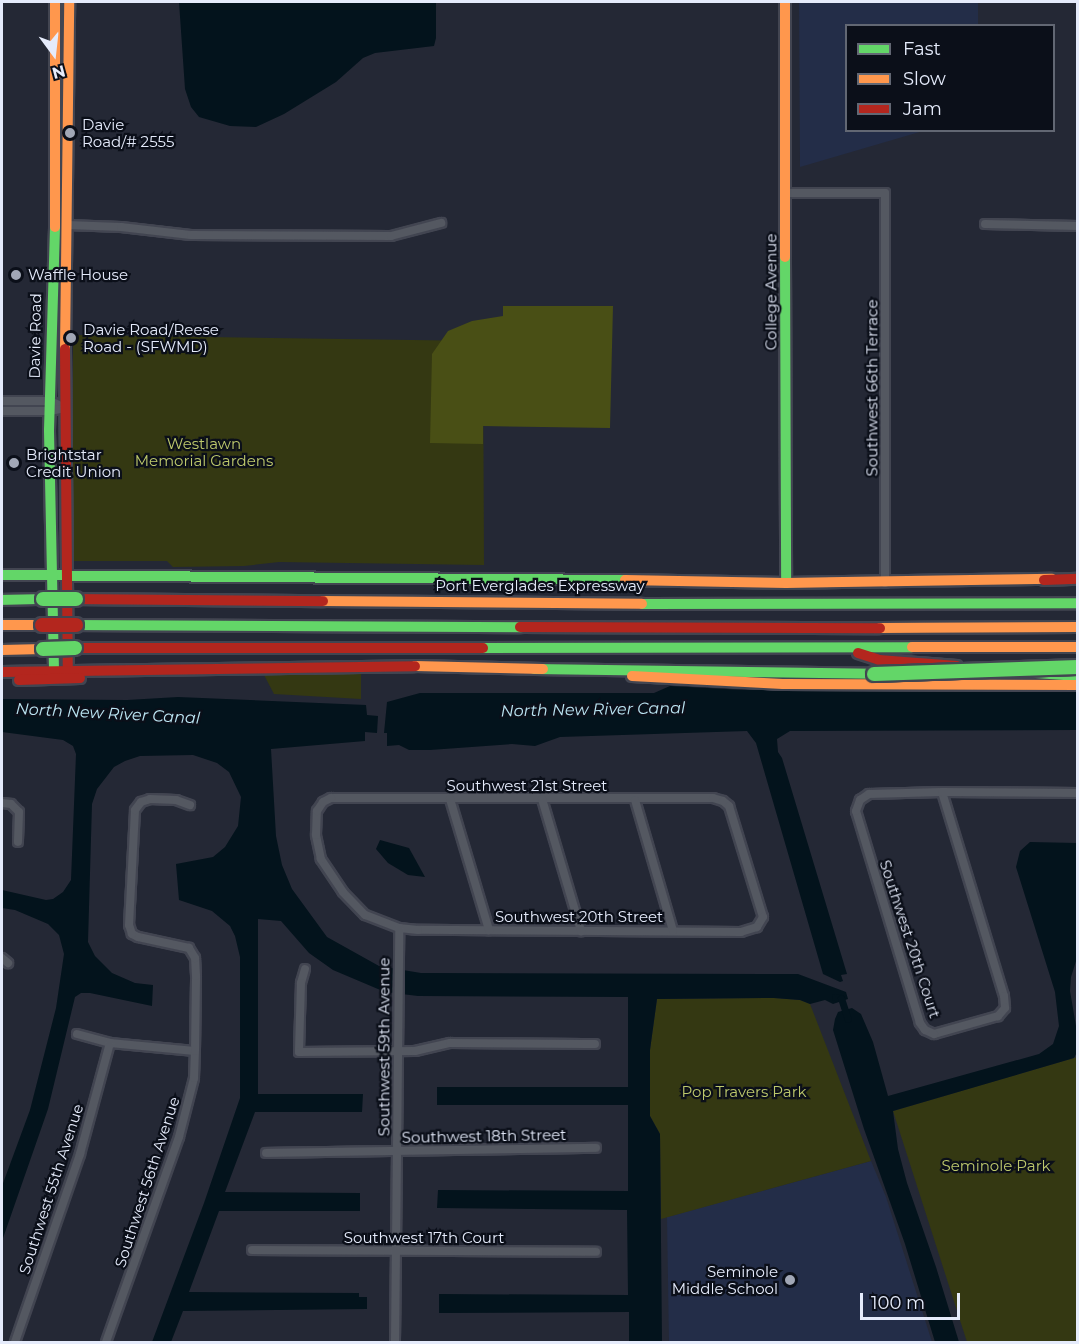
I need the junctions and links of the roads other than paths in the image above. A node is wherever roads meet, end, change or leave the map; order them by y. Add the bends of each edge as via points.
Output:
1 (62, 2) edge
2 (785, 2) edge
3 (787, 193) junction
4 (441, 223) dead end
5 (985, 224) dead end
6 (67, 225) junction
7 (1077, 226) edge
8 (2, 401) edge
9 (50, 406) junction
10 (65, 408) junction
11 (2, 411) edge
12 (2, 575) edge
13 (60, 575) junction
14 (1077, 577) edge
15 (786, 583) junction
16 (885, 583) junction
17 (2, 600) edge
18 (1077, 603) edge
19 (2, 625) edge
20 (1077, 627) edge
21 (1077, 647) edge
22 (847, 649) junction
23 (2, 650) edge
24 (257, 666) junction
25 (1077, 667) edge
26 (534, 669) junction
27 (61, 670) junction
28 (2, 672) edge
29 (1077, 676) edge
30 (2, 680) edge
31 (1077, 685) edge
32 (942, 792) junction
33 (1077, 793) edge
34 (450, 799) junction
35 (542, 799) junction
36 (635, 800) junction
37 (2, 803) edge
38 (190, 805) dead end
39 (18, 842) dead end
40 (757, 927) joint
41 (399, 928) junction
42 (489, 930) junction
43 (581, 931) junction
44 (674, 931) junction
45 (304, 969) dead end
46 (77, 1034) dead end
47 (110, 1043) junction
48 (595, 1044) dead end
49 (195, 1051) junction
50 (397, 1052) junction
51 (596, 1148) dead end
52 (397, 1151) junction
53 (266, 1153) dead end
54 (252, 1250) dead end
55 (396, 1252) junction
56 (596, 1252) dead end
57 (15, 1342) edge
58 (106, 1342) edge
59 (395, 1342) edge

1 - 6 main road, Davie Road
1 - 9 main road, Davie Road
2 - 3 main road, College Avenue
3 - 15 main road, College Avenue
3 - 16 street, Southwest 66th Terrace via 885,193
4 - 6 street via 391,236 191,235
5 - 7 street
6 - 10 main road, Davie Road
8 - 9 street
9 - 10 street
9 - 11 street
9 - 13 main road, Davie Road
10 - 13 main road, Davie Road
12 - 13 main road
13 - 15 main road
13 - 27 main road, Davie Road
14 - 16 main road
15 - 16 main road
17 - 18 main road, Port Everglades Expressway, bridge
19 - 20 main road, bridge
21 - 22 main road
22 - 23 main road, bridge
22 - 29 main road via 879,660
24 - 26 main road
24 - 27 main road
24 - 30 main road via 188,673
25 - 26 main road, bridge via 874,674
26 - 31 main road via 744,683
27 - 28 main road
32 - 32 street, Southwest 20th Court via 1005,1008 998,1016 934,1034 920,1023 856,812 860,800 869,794
32 - 33 street
34 - 35 street, Southwest 21st Street
34 - 41 street, Southwest 21st Street via 331,798 317,811 321,859 343,892 365,915
34 - 42 street
35 - 36 street, Southwest 21st Street
35 - 43 street
36 - 40 street, Southwest 21st Street via 713,798 729,806 763,917
36 - 44 street
37 - 39 street via 11,804 19,812
38 - 49 street, Southwest 56th Avenue via 150,799 135,810 129,925 138,937 189,948 195,967
40 - 44 street, Southwest 20th Street via 741,932
41 - 42 street, Southwest 20th Street
41 - 50 street, Southwest 59th Avenue
42 - 43 street, Southwest 20th Street
43 - 44 street, Southwest 20th Street
45 - 50 street via 299,1052
46 - 47 street
47 - 49 street
47 - 57 street, Southwest 55th Avenue via 80,1154
48 - 50 street via 450,1043
49 - 58 street, Southwest 56th Avenue via 194,1078 179,1137
50 - 52 street, Southwest 59th Avenue
51 - 52 street, Southwest 18th Street
52 - 53 street, Southwest 18th Street
52 - 55 street, Southwest 59th Avenue
54 - 55 street, Southwest 17th Court
55 - 56 street, Southwest 17th Court
55 - 59 street, Southwest 59th Avenue

